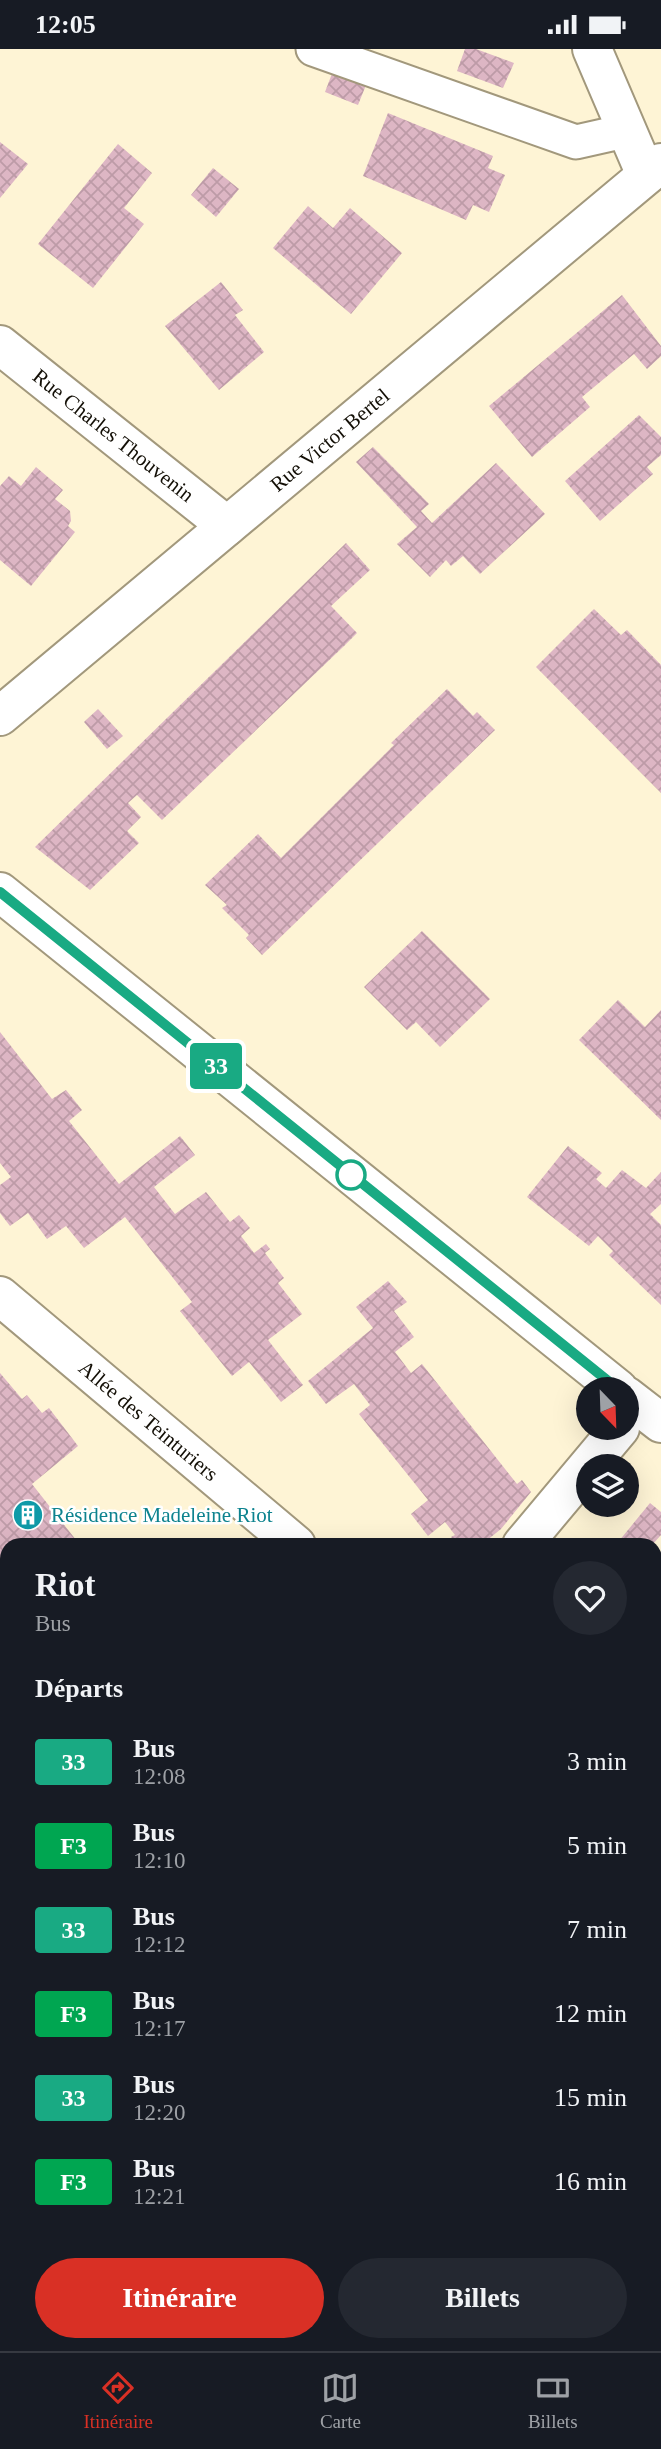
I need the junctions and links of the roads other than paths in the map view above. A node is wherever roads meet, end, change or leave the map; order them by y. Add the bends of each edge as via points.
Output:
1 (313, 49) edge
2 (592, 49) edge
3 (625, 131) junction
4 (653, 169) edge
5 (0, 345) edge
6 (227, 526) junction
7 (0, 716) edge
8 (0, 892) edge
9 (0, 1296) edge
10 (592, 1377) edge
11 (608, 1440) edge
12 (288, 1538) edge
13 (528, 1538) edge

1 - 3 lane via 576,142
2 - 3 street
3 - 4 street
4 - 6 street, Rue Victor Bertel
5 - 6 street, Rue Charles Thouvenin
6 - 7 street, Rue Victor Bertel
8 - 10 street
9 - 12 street, Allée des Teinturiers
11 - 13 street

